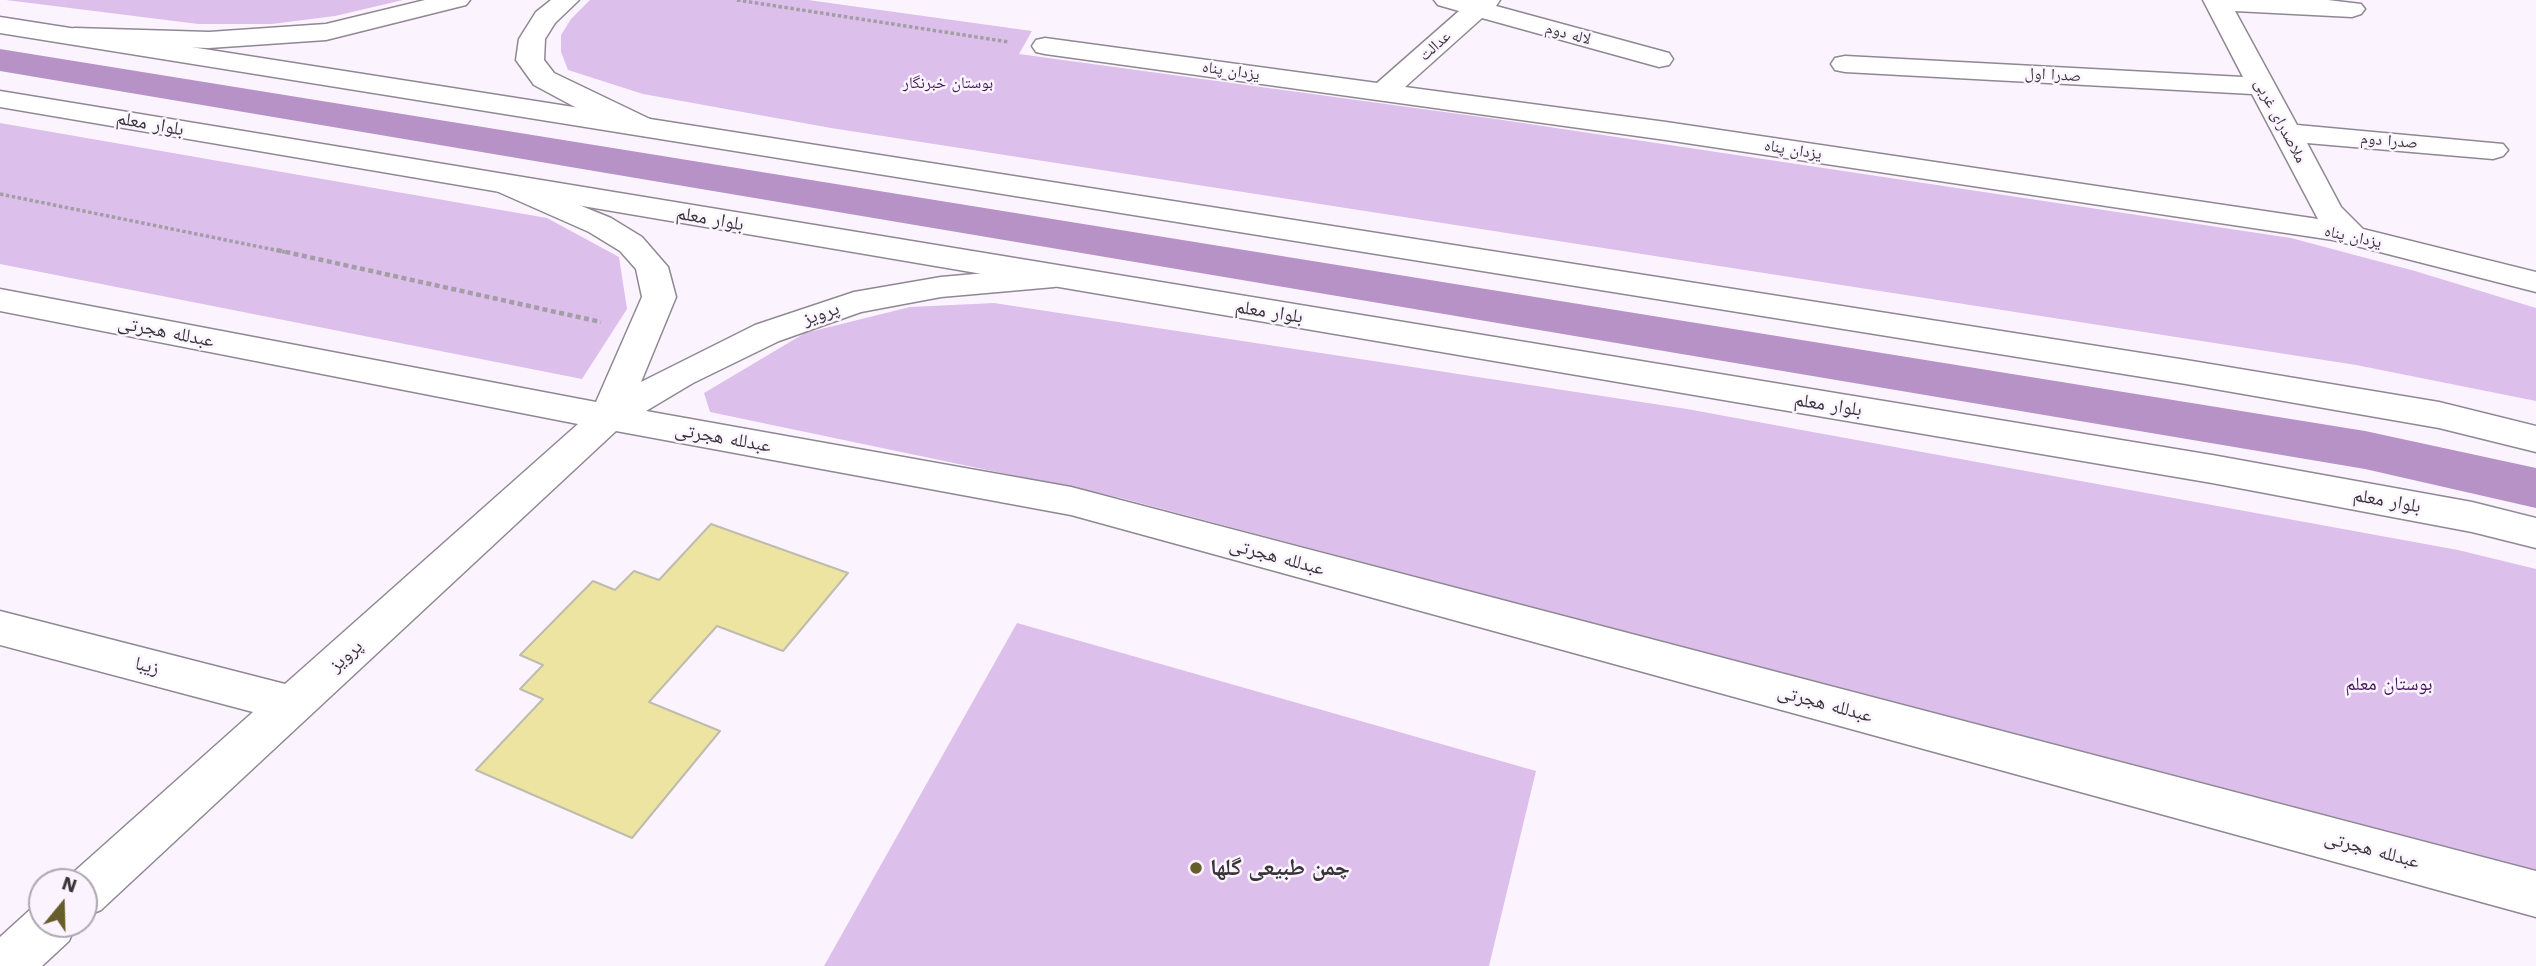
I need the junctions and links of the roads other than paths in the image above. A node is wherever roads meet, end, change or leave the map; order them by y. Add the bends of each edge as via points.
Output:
1 (457, 0) edge
2 (566, 0) edge
3 (1447, 0) edge
4 (2216, 1) edge
5 (1482, 5) edge
6 (2352, 9) dead end
7 (0, 25) edge
8 (69, 36) junction
9 (1045, 46) road end
10 (1659, 59) dead end
11 (1845, 64) dead end
12 (2262, 86) junction
13 (1383, 92) junction
14 (0, 99) edge
15 (644, 127) junction
16 (2286, 133) junction
17 (2493, 150) dead end
18 (505, 184) junction
19 (2352, 236) junction
20 (1054, 277) junction
21 (2536, 282) edge
22 (0, 300) edge
23 (608, 417) junction
24 (2536, 439) edge
25 (2536, 533) edge
26 (0, 628) edge
27 (293, 704) junction
28 (98, 881) edge
29 (2536, 894) edge
30 (36, 938) edge
31 (5, 966) edge

1 - 8 street via 380,21 301,35 209,40
2 - 15 street via 545,18 531,39 530,60 544,79
3 - 5 street, لاله دوم
4 - 6 street
4 - 12 street, ملاصدرای غربی
5 - 10 street, لاله دوم
5 - 13 street, عدالت
7 - 8 street
8 - 15 street
9 - 13 street, یزدان پناه
11 - 12 street, صدرا اول
12 - 16 street, ملاصدرای غربی
13 - 19 street, یزدان پناه
14 - 18 street, بلوار معلم
15 - 24 street via 2186,372 2439,415
16 - 17 street, صدرا دوم
16 - 19 street, ملاصدرای غربی via 2328,211
18 - 20 street, بلوار معلم
18 - 23 street, پرویز via 576,213 631,244 652,267 659,297
19 - 21 street, یزدان پناه
20 - 23 street, پرویز via 941,287 854,303 767,333 680,375
20 - 25 street, بلوار معلم via 2212,469
22 - 23 street, عبدلله هجرتی
23 - 27 street, پرویز
23 - 29 street, عبدلله هجرتی via 1071,501
26 - 27 street, زیبا
27 - 28 street, پرویز
30 - 31 street

